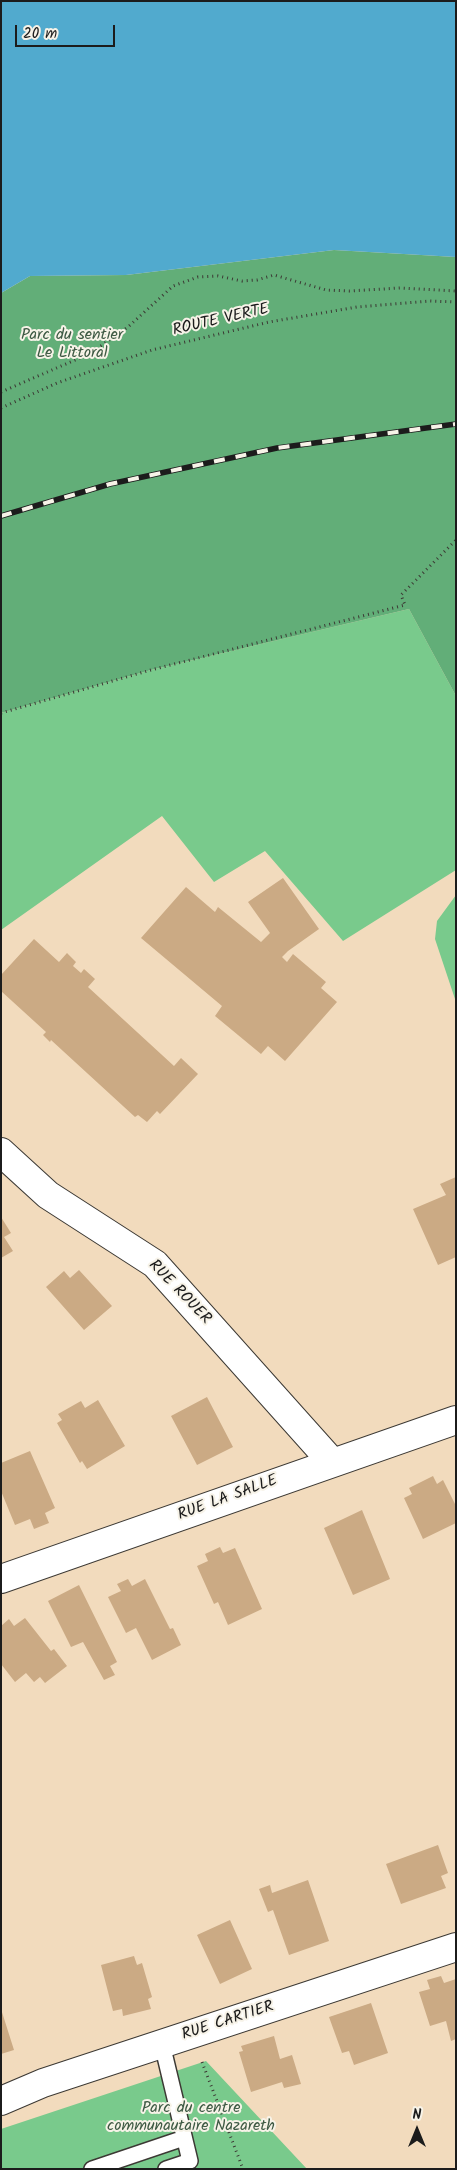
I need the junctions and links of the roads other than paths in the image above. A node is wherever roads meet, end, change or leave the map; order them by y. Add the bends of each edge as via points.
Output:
1 (1, 1152) edge
2 (456, 1420) edge
3 (332, 1462) junction
4 (1, 1579) edge
5 (456, 1947) edge
6 (162, 2044) junction
7 (1, 2101) edge
8 (184, 2138) junction
9 (92, 2169) edge
10 (166, 2169) edge

1 - 3 street, RUE ROUER via 48,1195 155,1264
2 - 3 street, RUE LA SALLE
3 - 4 street, RUE LA SALLE
5 - 6 street, RUE CARTIER
6 - 7 street, RUE CARTIER via 43,2083
6 - 8 lane
8 - 9 lane
8 - 10 lane via 190,2161

